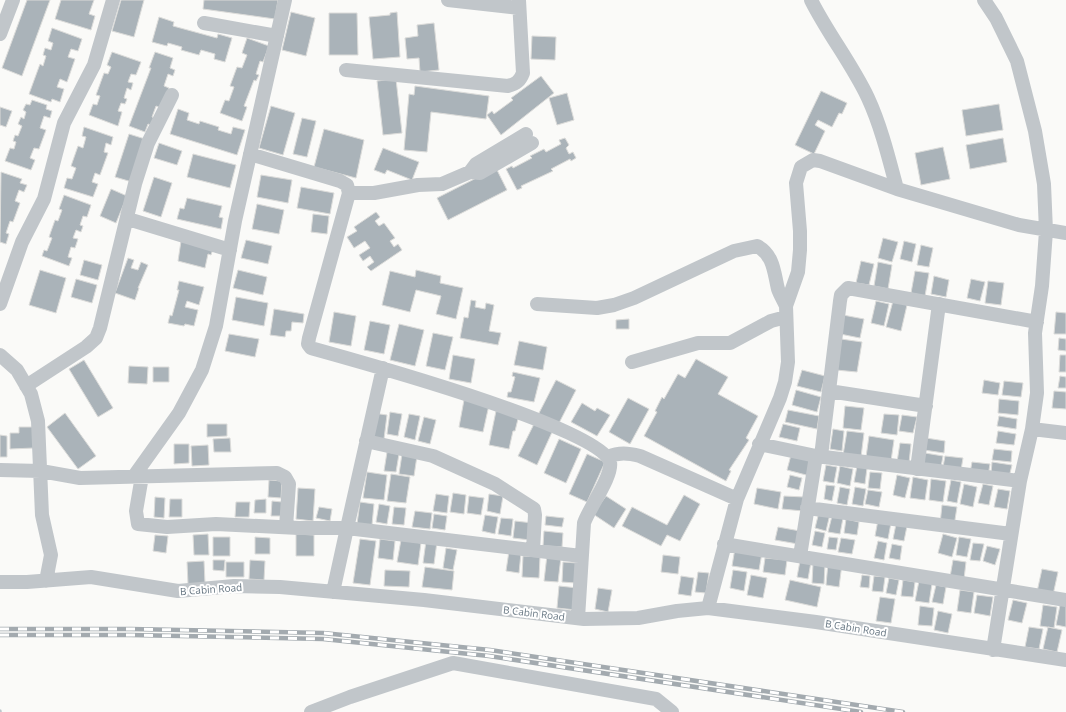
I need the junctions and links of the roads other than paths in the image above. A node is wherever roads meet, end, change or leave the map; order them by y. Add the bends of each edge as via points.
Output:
1 (13, 0) edge
2 (113, 0) edge
3 (285, 0) edge
4 (448, 0) edge
5 (811, 0) edge
6 (984, 0) edge
7 (519, 4) edge
8 (204, 23) dead end
9 (0, 34) edge
10 (277, 36) junction
11 (346, 70) dead end
12 (172, 95) dead end
13 (529, 138) dead end
14 (250, 154) junction
15 (897, 189) junction
16 (349, 192) junction
17 (128, 219) junction
18 (1046, 231) junction
19 (1066, 233) edge
20 (230, 250) junction
21 (0, 304) edge
22 (536, 304) dead end
23 (939, 304) junction
24 (786, 312) junction
25 (1037, 322) junction
26 (0, 355) edge
27 (632, 362) dead end
28 (382, 368) junction
29 (26, 386) junction
30 (829, 391) junction
31 (926, 406) junction
32 (1032, 429) junction
33 (1066, 433) edge
34 (366, 441) junction
35 (759, 444) junction
36 (818, 456) junction
37 (608, 458) junction
38 (917, 469) junction
39 (0, 470) edge
40 (41, 471) junction
41 (138, 476) junction
42 (1020, 480) junction
43 (737, 499) junction
44 (807, 508) junction
45 (286, 528) junction
46 (347, 528) junction
47 (1011, 534) junction
48 (724, 544) junction
49 (533, 550) junction
50 (581, 556) junction
51 (800, 556) junction
52 (46, 581) junction
53 (0, 582) edge
54 (1002, 589) junction
55 (333, 592) junction
56 (1066, 600) edge
57 (708, 608) junction
58 (578, 618) junction
59 (992, 650) junction
60 (1066, 660) edge
61 (311, 712) edge
62 (672, 712) edge

1 - 9 street
2 - 21 street via 94,65 64,123 44,199 22,242
3 - 10 street
4 - 7 street
5 - 15 street via 868,99
6 - 18 street via 1017,61 1035,131 1044,184
7 - 11 street via 523,73 515,85
8 - 10 street
10 - 14 street
12 - 17 street via 148,143 135,184
13 - 16 street via 476,164 470,172 442,184 418,185 374,193
14 - 16 street via 340,181 347,185
14 - 20 street
15 - 18 street via 982,216
15 - 24 street via 820,161 813,160 801,167 797,174 796,188 800,231 798,272
16 - 28 street via 308,344 311,348
17 - 20 street
17 - 29 street via 96,338
18 - 19 street
18 - 25 street
20 - 41 street via 216,326 202,370 179,413
22 - 24 street via 597,308 614,305 734,251 757,246 770,258
23 - 25 street
23 - 30 street via 852,288 844,291 840,302
23 - 31 street
24 - 27 street via 730,343 693,344
24 - 35 street via 788,362 785,382
25 - 32 street via 1037,393
26 - 29 street via 17,370
28 - 34 street
28 - 37 street via 526,415 586,442
29 - 40 street via 31,394 38,421
30 - 31 street
30 - 36 street
31 - 38 street
32 - 33 street
32 - 42 street
34 - 46 street
34 - 49 street via 433,456 495,484 515,496 534,509
35 - 36 street
35 - 43 street
36 - 38 street
36 - 44 street
37 - 43 street via 628,453 640,456
37 - 50 street via 610,469 584,523
38 - 42 street
39 - 40 street
40 - 41 street via 80,478
40 - 52 street via 42,515 50,555
41 - 45 street via 138,524 167,527 216,524
41 - 45 street via 278,473 285,477 289,484
42 - 47 street
43 - 48 street
44 - 47 street
44 - 51 street
45 - 46 street
46 - 49 street
46 - 55 street
47 - 54 street
48 - 51 street
48 - 57 street
49 - 50 street
50 - 58 street
51 - 54 street
52 - 53 street, B Cabin Road
52 - 55 street, B Cabin Road via 91,577 178,591 234,586
54 - 56 street
54 - 59 street
55 - 58 street, B Cabin Road
57 - 58 street, B Cabin Road via 638,618
57 - 59 street, B Cabin Road
59 - 60 street, B Cabin Road
61 - 62 street via 453,663 656,700

